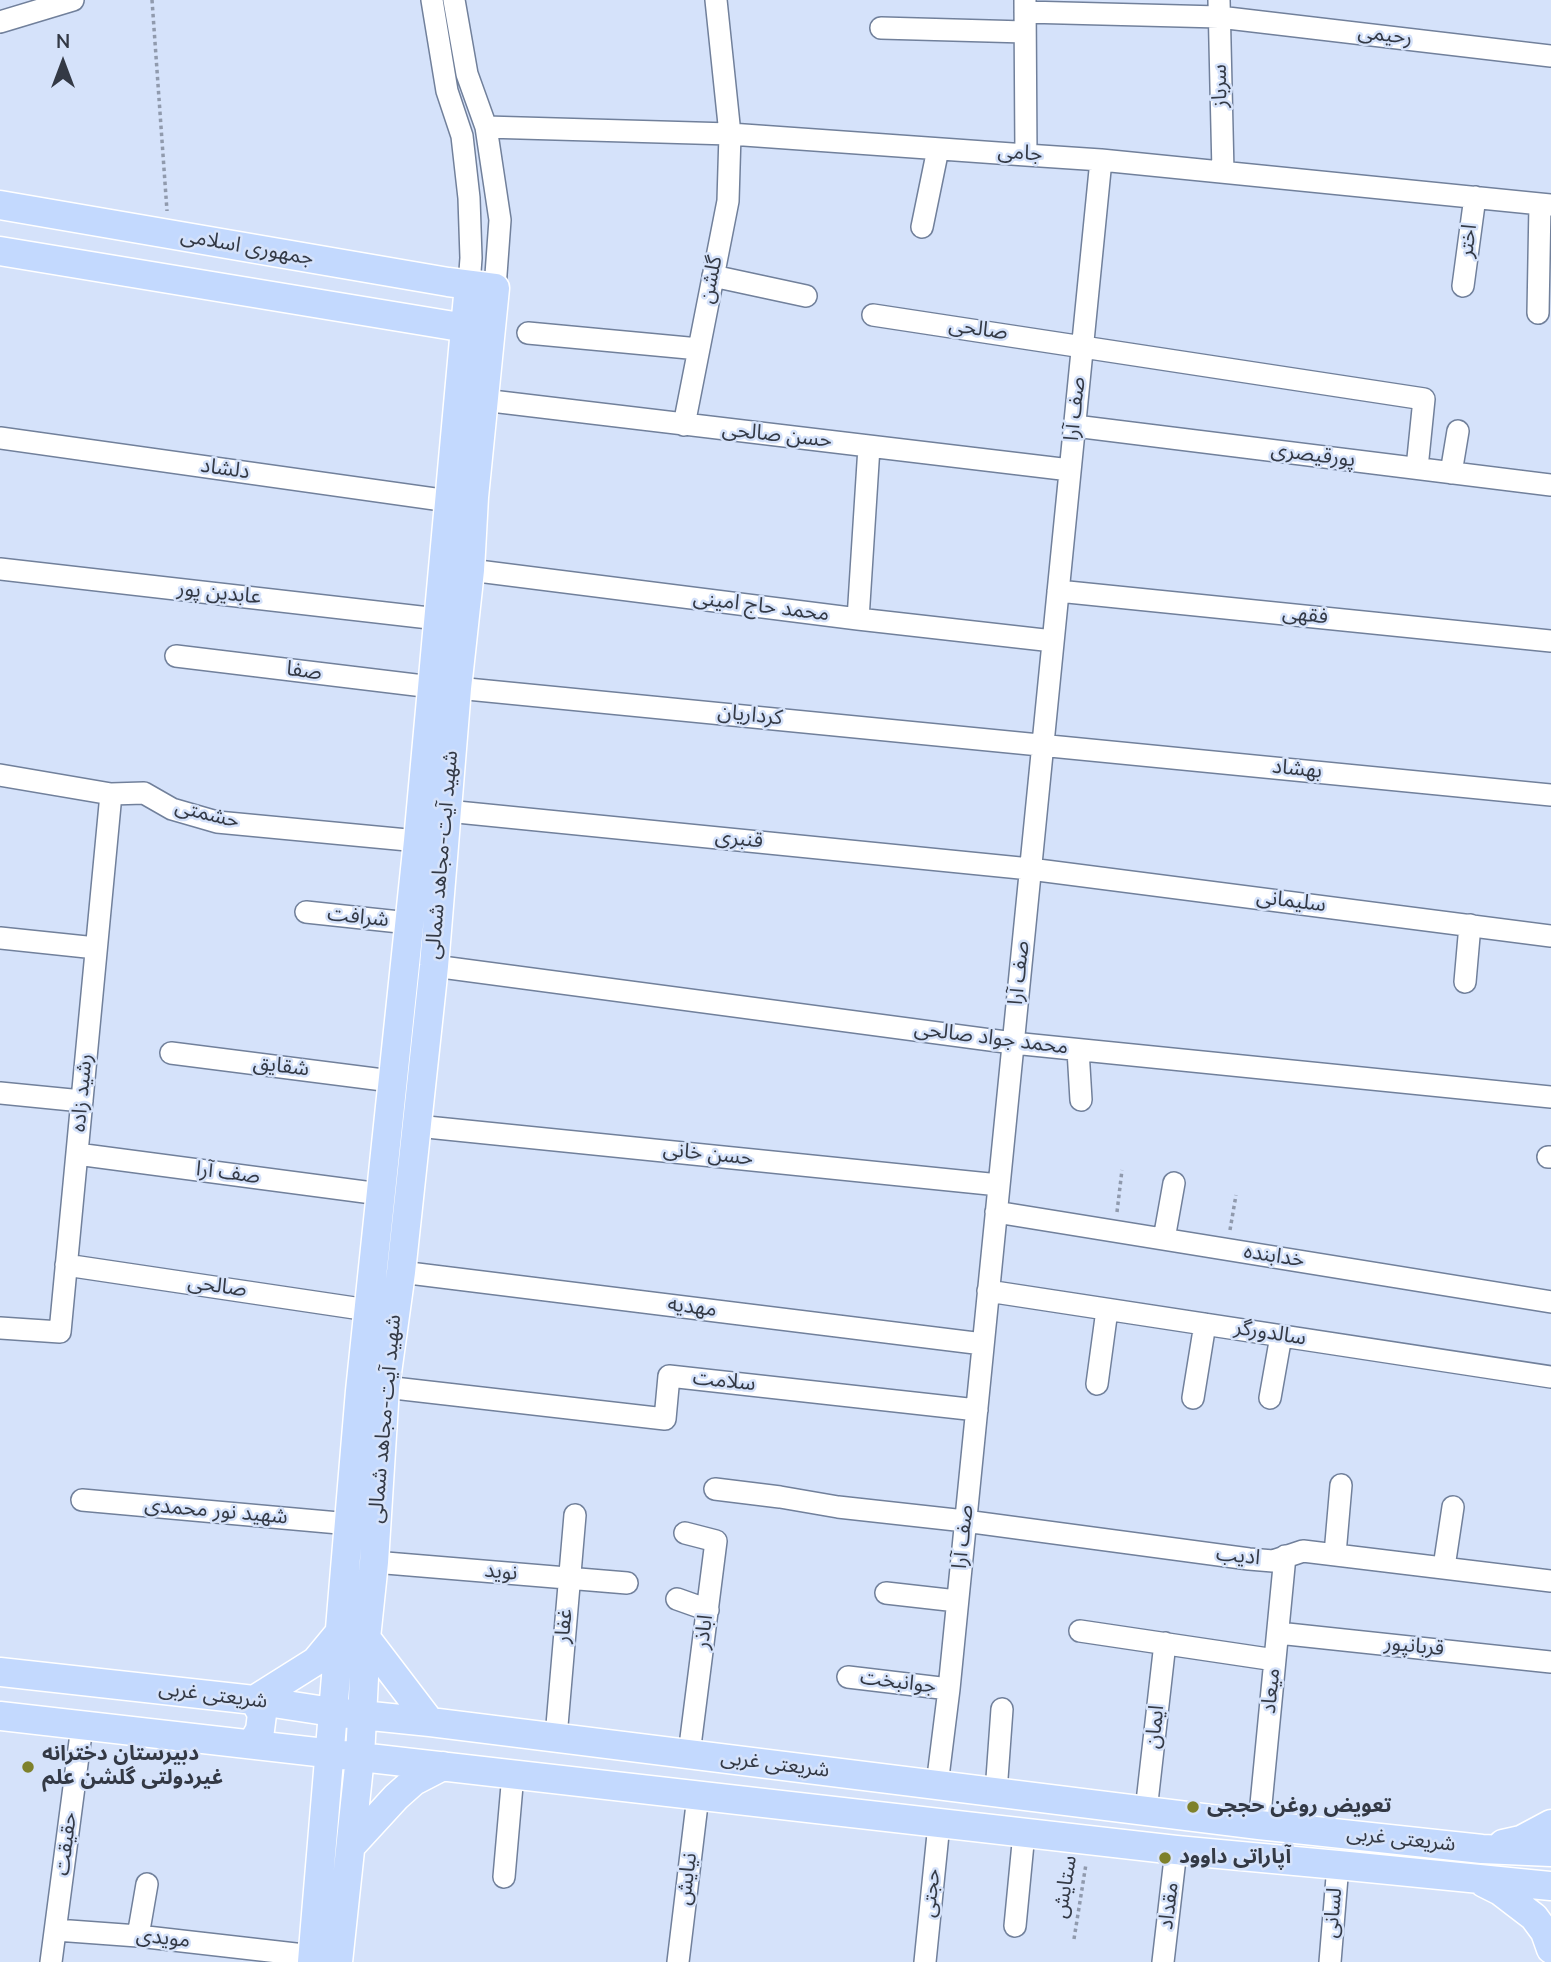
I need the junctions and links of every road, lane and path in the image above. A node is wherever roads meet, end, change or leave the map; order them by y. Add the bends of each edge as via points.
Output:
1 (73, 0) edge
2 (152, 0) edge
3 (432, 0) edge
4 (454, 0) edge
5 (716, 0) edge
6 (1219, 8) edge
7 (1025, 15) edge
8 (0, 22) edge
9 (881, 28) dead end
10 (1551, 56) edge
11 (486, 127) junction
12 (730, 134) junction
13 (938, 149) junction
14 (1026, 155) junction
15 (1101, 160) junction
16 (1223, 172) junction
17 (1475, 197) junction
18 (1546, 204) edge
19 (0, 205) edge
20 (28, 210) junction
21 (922, 227) dead end
22 (168, 234) junction
23 (11, 253) edge
24 (713, 276) junction
25 (1463, 286) dead end
26 (482, 287) junction
27 (806, 296) dead end
28 (1538, 313) dead end
29 (873, 315) dead end
30 (478, 328) junction
31 (528, 333) dead end
32 (1082, 346) junction
33 (699, 349) junction
34 (483, 400) junction
35 (684, 425) junction
36 (1075, 426) junction
37 (1458, 431) dead end
38 (0, 438) edge
39 (869, 447) junction
40 (1417, 468) junction
41 (1070, 470) junction
42 (1451, 473) junction
43 (1551, 485) edge
44 (449, 501) junction
45 (0, 569) edge
46 (470, 570) junction
47 (1058, 591) junction
48 (439, 619) junction
49 (858, 620) junction
50 (1053, 641) junction
51 (1551, 641) edge
52 (176, 656) dead end
53 (445, 688) junction
54 (1043, 744) junction
55 (0, 775) edge
56 (111, 794) junction
57 (1551, 795) edge
58 (447, 811) junction
59 (418, 841) junction
60 (1031, 869) junction
61 (306, 912) dead end
62 (409, 923) junction
63 (1470, 925) junction
64 (1551, 936) edge
65 (0, 938) edge
66 (96, 948) junction
67 (434, 966) junction
68 (1465, 982) dead end
69 (1013, 1043) junction
70 (1078, 1050) junction
71 (171, 1053) dead end
72 (391, 1081) junction
73 (0, 1093) edge
74 (1551, 1097) edge
75 (1081, 1100) dead end
76 (82, 1101) junction
77 (417, 1126) junction
78 (77, 1154) junction
79 (1122, 1170) dead end
80 (1174, 1183) dead end
81 (999, 1185) junction
82 (380, 1194) junction
83 (1236, 1195) dead end
84 (996, 1212) junction
85 (1115, 1231) junction
86 (1164, 1239) junction
87 (1228, 1249) junction
88 (66, 1265) junction
89 (401, 1272) junction
90 (988, 1292) junction
91 (1551, 1302) edge
92 (368, 1310) junction
93 (1107, 1310) junction
94 (1205, 1324) junction
95 (0, 1328) edge
96 (1281, 1336) junction
97 (983, 1344) junction
98 (1551, 1377) edge
99 (1097, 1384) dead end
100 (385, 1387) junction
101 (1194, 1398) dead end
102 (1270, 1398) dead end
103 (977, 1410) junction
104 (1341, 1485) dead end
105 (715, 1489) dead end
106 (82, 1500) dead end
107 (1453, 1507) dead end
108 (575, 1515) dead end
109 (965, 1521) junction
110 (350, 1524) junction
111 (685, 1533) dead end
112 (1335, 1554) junction
113 (1285, 1556) junction
114 (374, 1562) junction
115 (1444, 1567) junction
116 (569, 1578) junction
117 (1551, 1581) edge
118 (627, 1583) dead end
119 (886, 1593) dead end
120 (677, 1599) dead end
121 (357, 1600) junction
122 (957, 1601) junction
123 (708, 1610) junction
124 (1080, 1631) dead end
125 (1278, 1633) junction
126 (353, 1635) junction
127 (1165, 1643) junction
128 (1275, 1660) junction
129 (1551, 1662) edge
130 (0, 1672) edge
131 (848, 1677) dead end
132 (949, 1689) junction
133 (254, 1700) junction
134 (1002, 1709) dead end
135 (332, 1712) junction
136 (362, 1714) junction
137 (0, 1716) edge
138 (430, 1722) junction
139 (82, 1726) junction
140 (556, 1738) junction
141 (252, 1744) junction
142 (330, 1753) junction
143 (689, 1754) junction
144 (360, 1757) junction
145 (443, 1766) junction
146 (513, 1774) junction
147 (937, 1785) junction
148 (996, 1792) junction
149 (698, 1796) junction
150 (1146, 1811) junction
151 (939, 1824) junction
152 (1551, 1824) edge
153 (1259, 1825) junction
154 (1024, 1833) junction
155 (1090, 1841) junction
156 (351, 1846) junction
157 (1482, 1849) junction
158 (1177, 1850) junction
159 (1551, 1852) edge
160 (1338, 1864) junction
161 (504, 1877) dead end
162 (1476, 1879) junction
163 (147, 1884) dead end
164 (1551, 1886) edge
165 (1015, 1926) dead end
166 (55, 1930) junction
167 (138, 1936) junction
168 (1074, 1939) dead end
169 (1551, 1949) edge
170 (321, 1960) edge
171 (51, 1962) edge
172 (678, 1962) edge
173 (925, 1962) edge
174 (1163, 1962) edge
175 (1330, 1962) edge

1 - 8 street
2 - 22 path
3 - 26 street, شهید آیت-مجاهد شمالی via 447,91 462,136 471,258
4 - 11 street, شهید آیت-مجاهد شمالی via 467,75
5 - 12 street, گلشن
6 - 7 street, رحیمی
6 - 10 street, رحیمی
6 - 16 street, سرباز
7 - 9 street, رحیمی
7 - 14 street
11 - 12 street, جامی
11 - 26 street, شهید آیت-مجاهد شمالی via 500,220
12 - 13 street, جامی
12 - 24 street, گلشن via 728,201
13 - 14 street, جامی
13 - 21 street
14 - 15 street, جامی
15 - 16 street, جامی
15 - 32 street, صف آرا
16 - 17 street, جامی
17 - 18 street, جامی
17 - 25 street, اختر
18 - 28 street
19 - 20 main road, جمهوری اسلامی
20 - 22 main road, جمهوری اسلامی
20 - 23 main road
22 - 26 main road, جمهوری اسلامی
23 - 30 main road, جمهوری اسلامی
24 - 27 street
24 - 33 street, گلشن
26 - 30 main road, شهید آیت-مجاهد شمالی
29 - 32 street, صالحی
30 - 34 main road, شهید آیت-مجاهد شمالی
30 - 44 main road, شهید آیت-مجاهد شمالی
31 - 33 street
32 - 36 street, صف آرا
32 - 40 street, صالحی via 1424,399
33 - 35 street, گلشن
34 - 35 street, حسن صالحی
34 - 46 main road, شهید آیت-مجاهد شمالی
35 - 39 street, حسن صالحی
36 - 40 street, پورقیصری
36 - 41 street, صف آرا
37 - 42 street
38 - 44 street, دلشاد
39 - 41 street, حسن صالحی
39 - 49 street
40 - 42 street, پورقیصری
41 - 47 street, صف آرا
42 - 43 street, پورقیصری
44 - 48 main road, شهید آیت-مجاهد شمالی
45 - 48 street, عابدین پور
46 - 49 street, محمد حاج امینی
46 - 53 main road, شهید آیت-مجاهد شمالی
47 - 50 street, صف آرا
47 - 51 street, فقهی
48 - 53 main road, شهید آیت-مجاهد شمالی
49 - 50 street, محمد حاج امینی
50 - 54 street, صف آرا
52 - 53 street, صفا
53 - 54 street, کرداریان
53 - 58 main road, شهید آیت-مجاهد شمالی
53 - 59 main road, شهید آیت-مجاهد شمالی
54 - 57 street, بهشاد
54 - 60 street, صف آرا
55 - 56 street, حشمتی
56 - 59 street, حشمتی via 144,793 172,808 217,822
56 - 66 street, رشید زاده
58 - 60 street, قنبری
58 - 67 main road, شهید آیت-مجاهد شمالی
59 - 62 main road, شهید آیت-مجاهد شمالی
60 - 63 street, سلیمانی
60 - 69 street, صف آرا
61 - 62 street, شرافت
62 - 72 main road, شهید آیت-مجاهد شمالی
63 - 64 street, سلیمانی
63 - 68 street
65 - 66 street
66 - 76 street, رشید زاده
67 - 69 street, محمد جواد صالحی
67 - 77 main road, شهید آیت-مجاهد شمالی
69 - 70 street, محمد جواد صالحی
69 - 81 street, صف آرا
70 - 74 street, محمد جواد صالحی
70 - 75 street
71 - 72 street, شقایق
72 - 82 main road, شهید آیت-مجاهد شمالی
73 - 76 street
76 - 78 street, رشید زاده
77 - 81 street, حسن خانی
77 - 89 main road, شهید آیت-مجاهد شمالی
78 - 82 street, صف آرا
78 - 88 street, رشید زاده
79 - 85 path
80 - 86 street
81 - 84 street, صف آرا
82 - 92 main road, شهید آیت-مجاهد شمالی
83 - 87 path
84 - 85 street, خدابنده
84 - 90 street, صف آرا
85 - 86 street, خدابنده
86 - 87 street, خدابنده
87 - 91 street, خدابنده
88 - 92 street, صالحی
88 - 95 street, رشید زاده via 60,1332
89 - 97 street, مهدیه
89 - 100 main road, شهید آیت-مجاهد شمالی
90 - 93 street, سالدورگر
90 - 97 street, صف آرا
92 - 110 main road, شهید آیت-مجاهد شمالی
93 - 94 street, سالدورگر
93 - 99 street
94 - 96 street, سالدورگر
94 - 101 street
96 - 98 street, سالدورگر
96 - 102 street
97 - 103 street, صف آرا
100 - 103 street, سلامت via 664,1419 669,1376
100 - 114 main road, شهید آیت-مجاهد شمالی
103 - 109 street, صف آرا
104 - 112 street
105 - 109 street, ادیب
106 - 110 street, شهید نور محمدی
107 - 115 street
108 - 116 street, غفار
109 - 113 street, ادیب via 1249,1559 1273,1561
109 - 122 street, صف آرا
110 - 121 main road, شهید آیت-مجاهد شمالی
111 - 123 street, اباذر via 716,1541
112 - 113 street, ادیب via 1303,1551
112 - 115 street, ادیب
113 - 125 street, میعاد
114 - 116 street, نوید
114 - 121 main road, شهید آیت-مجاهد شمالی
115 - 117 street, ادیب
116 - 118 street, نوید
116 - 140 street, غفار
119 - 122 street
120 - 123 street
121 - 126 main road, شهید آیت-مجاهد شمالی
122 - 132 street, صف آرا
123 - 143 street, اباذر
124 - 127 street
125 - 128 street, میعاد
125 - 129 street, قربانپور
126 - 133 main road
126 - 135 main road, شهید آیت-مجاهد شمالی
126 - 136 main road, شهید آیت-مجاهد شمالی
126 - 138 main road
127 - 128 street
127 - 150 street, ایمان
128 - 153 street, میعاد
130 - 133 main road, شریعتی غربی
131 - 132 street, جوانبخت
132 - 147 street, صف آرا
133 - 135 main road, شریعتی غربی
133 - 141 main road via 262,1714
134 - 148 street
135 - 136 main road, شریعتی غربی
135 - 142 main road, شهید آیت-مجاهد شمالی
136 - 138 main road, شریعتی غربی
136 - 144 main road, شهید آیت-مجاهد شمالی
137 - 139 main road, شریعتی غربی
138 - 140 main road, شریعتی غربی
139 - 141 main road, شریعتی غربی
139 - 166 street, حقیقت
140 - 143 main road, شریعتی غربی
141 - 142 main road, شریعتی غربی
142 - 144 main road, شریعتی غربی
142 - 170 main road, شهید آیت-مجاهد شمالی
143 - 147 main road, شریعتی غربی
144 - 145 main road, شریعتی غربی
144 - 156 main road, شهید آیت-مجاهد شمالی
145 - 146 main road, شریعتی غربی
145 - 156 main road via 414,1781
146 - 149 main road, شریعتی غربی
146 - 161 street
147 - 148 main road, شریعتی غربی
148 - 150 main road, شریعتی غربی
149 - 151 main road, شریعتی غربی
149 - 172 street, نیایش
150 - 153 main road, شریعتی غربی
151 - 154 main road, شریعتی غربی
151 - 173 street, حجتی
152 - 157 main road via 1521,1840
153 - 157 main road, شریعتی غربی
154 - 155 main road, شریعتی غربی
154 - 165 street
155 - 158 main road, شریعتی غربی
155 - 168 path, ستایش
156 - 170 main road, شهید آیت-مجاهد شمالی
157 - 159 main road, شریعتی غربی
158 - 160 main road, شریعتی غربی
158 - 174 street, مقداد
160 - 162 main road, شریعتی غربی
160 - 175 street, لسانی
162 - 164 main road, شریعتی غربی
162 - 169 main road via 1534,1917
163 - 167 street
166 - 167 street, مویدی
166 - 171 street, حقیقت
167 - 170 street, مویدی

